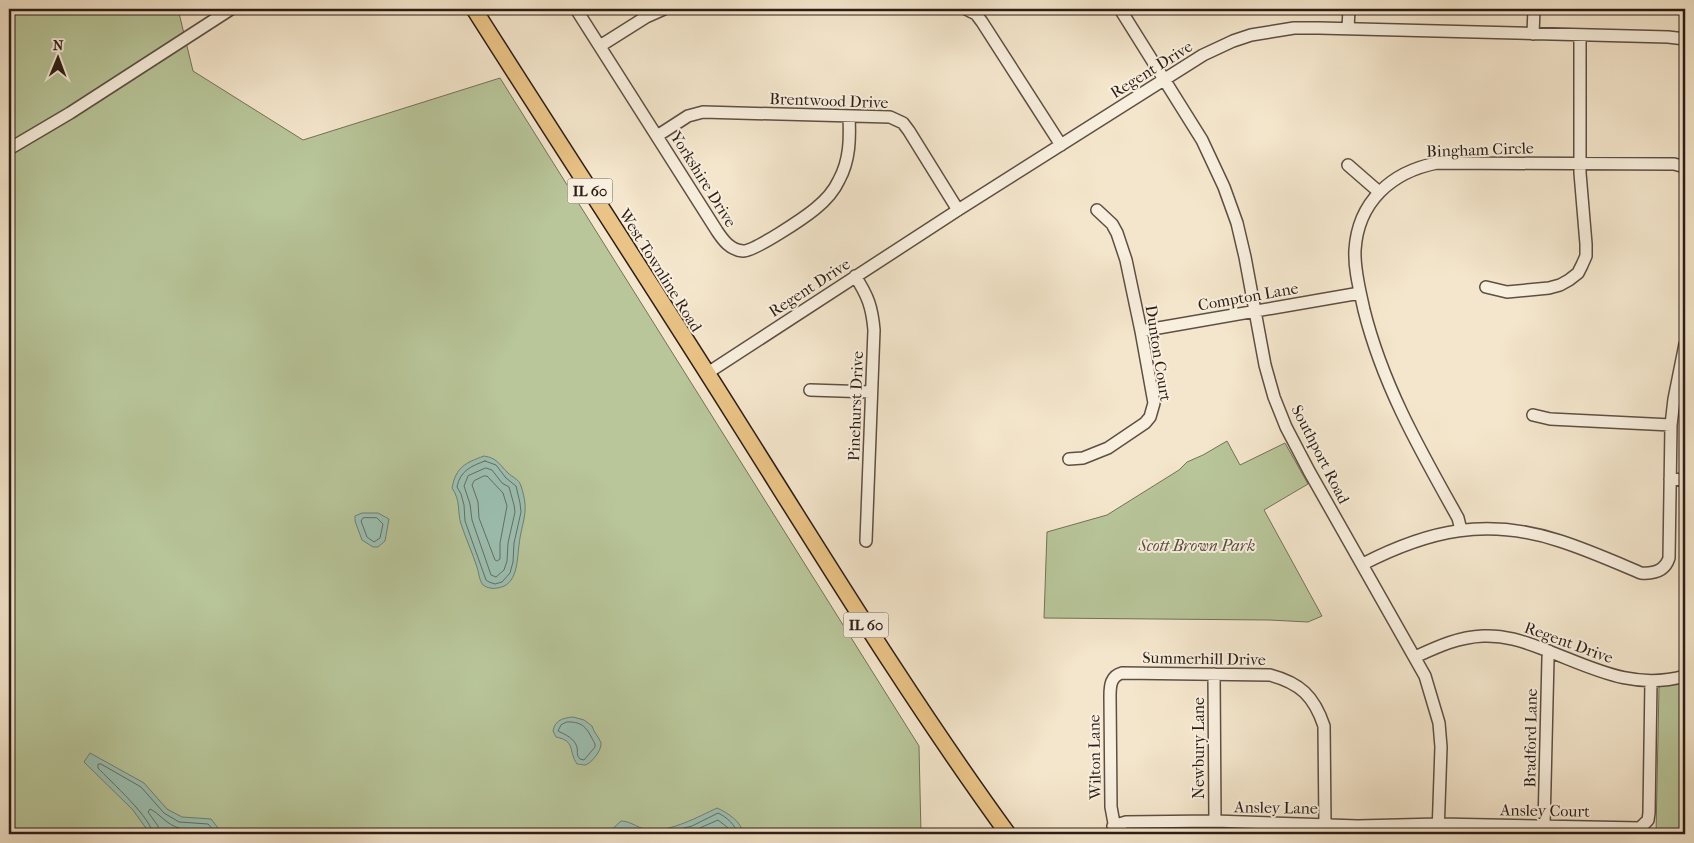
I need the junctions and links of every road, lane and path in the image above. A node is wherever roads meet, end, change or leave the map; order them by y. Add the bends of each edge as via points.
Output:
1 (231, 9) edge
2 (474, 9) edge
3 (576, 9) edge
4 (664, 9) edge
5 (966, 9) edge
6 (1120, 9) edge
7 (1349, 9) edge
8 (1534, 9) edge
9 (1348, 29) junction
10 (1533, 34) junction
11 (1580, 35) junction
12 (1685, 39) edge
13 (600, 46) junction
14 (1165, 79) junction
15 (849, 117) junction
16 (657, 136) junction
17 (1061, 145) junction
18 (9, 149) edge
19 (1580, 163) junction
20 (1348, 165) dead end
21 (1685, 167) edge
22 (1379, 192) junction
23 (958, 210) junction
24 (1097, 210) dead end
25 (855, 276) junction
26 (1486, 287) dead end
27 (1360, 293) junction
28 (1255, 312) junction
29 (1141, 331) junction
30 (1685, 344) edge
31 (706, 374) junction
32 (810, 390) dead end
33 (871, 392) junction
34 (1533, 415) dead end
35 (1671, 425) junction
36 (1069, 459) dead end
37 (1670, 479) junction
38 (1685, 480) edge
39 (1461, 530) junction
40 (866, 541) dead end
41 (1363, 564) junction
42 (1549, 651) junction
43 (1415, 657) junction
44 (1214, 674) junction
45 (1685, 676) edge
46 (1113, 679) joint
47 (1651, 681) junction
48 (1215, 821) junction
49 (1325, 824) junction
50 (1544, 826) junction
51 (1439, 829) edge
52 (1115, 830) edge
53 (1008, 834) edge

1 - 18 street
2 - 31 main road, West Townline Road / IL 60
3 - 13 street, Yorkshire Drive
4 - 13 street via 646,16
5 - 17 street via 982,22
6 - 14 street, Southport Road
7 - 9 street
8 - 10 street
9 - 10 street, Regent Drive
9 - 14 street, Regent Drive via 1294,28 1251,35 1219,47
10 - 11 street, Regent Drive
11 - 12 street, Regent Drive
11 - 19 street
13 - 16 street, Yorkshire Drive
14 - 17 street, Regent Drive
14 - 28 street, Southport Road via 1202,140 1224,187 1237,223
15 - 16 street, Brentwood Drive via 703,112 688,116
15 - 16 street, Yorkshire Drive via 846,164 833,192 815,210 749,250 736,249 724,242
15 - 23 street, Brentwood Drive via 890,117 903,123
17 - 23 street, Regent Drive
19 - 21 street, Bingham Circle via 1674,164
19 - 22 street, Bingham Circle via 1437,163 1408,172
19 - 26 street via 1586,256 1578,273 1549,288 1507,292
20 - 22 street
22 - 27 street, Bingham Circle via 1371,202 1357,236 1355,265
23 - 25 street, Regent Drive
24 - 29 street, Dunton Court via 1117,233
25 - 31 street, Regent Drive
25 - 33 street, Pinehurst Drive via 873,310
27 - 28 street, Compton Lane
27 - 39 street, Bingham Circle via 1390,388 1458,518
28 - 29 street, Compton Lane
28 - 41 street, Southport Road via 1265,365 1286,427
29 - 36 street, Dunton Court via 1154,403 1150,417 1108,448 1083,458
30 - 35 street
31 - 53 main road, IL 60 via 917,704
32 - 33 street
33 - 40 street, Pinehurst Drive
34 - 35 street via 1550,419
35 - 37 street
37 - 38 street
37 - 39 street via 1669,558 1660,571 1651,574 1530,533 1502,529
39 - 41 street via 1406,543
41 - 43 street, Southport Road
42 - 43 street, Regent Drive via 1507,637 1482,636 1449,642
42 - 47 street, Regent Drive via 1610,676
42 - 50 street, Bradford Lane
43 - 51 street, Southport Road via 1425,676 1439,723
44 - 46 street, Summerhill Drive via 1122,673
44 - 48 street, Newbury Lane
44 - 49 street, Summerhill Drive via 1277,677 1294,683 1312,700 1324,726
45 - 47 street, Regent Drive
46 - 52 street, Wilton Lane via 1110,684 1111,807
47 - 50 street, Ansley Court via 1648,820 1640,828
48 - 49 street, Ansley Lane
48 - 52 street, Ansley Lane via 1126,822
49 - 51 street, Ansley Lane
50 - 51 street, Ansley Court

